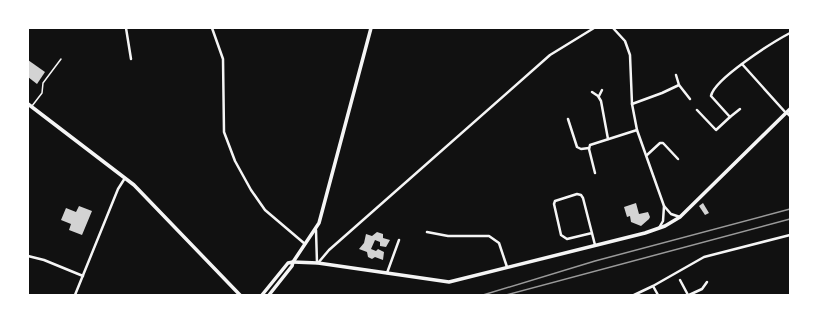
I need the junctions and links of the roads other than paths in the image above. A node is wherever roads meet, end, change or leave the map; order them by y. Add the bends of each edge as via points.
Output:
1 (126, 28) edge
2 (212, 28) edge
3 (371, 28) edge
4 (594, 28) edge
5 (613, 28) edge
6 (790, 33) edge
7 (61, 59) dead end
8 (131, 59) dead end
9 (742, 64) junction
10 (676, 75) dead end
11 (679, 85) junction
12 (602, 90) dead end
13 (592, 92) dead end
14 (598, 96) junction
15 (690, 99) dead end
16 (28, 104) edge
17 (632, 104) junction
18 (32, 107) junction
19 (740, 109) dead end
20 (697, 110) dead end
21 (788, 112) edge
22 (790, 116) edge
23 (730, 117) junction
24 (568, 120) dead end
25 (638, 130) junction
26 (608, 139) junction
27 (589, 148) junction
28 (647, 155) junction
29 (678, 159) dead end
30 (595, 173) dead end
31 (125, 178) junction
32 (664, 206) junction
33 (680, 217) junction
34 (659, 228) junction
35 (316, 230) junction
36 (427, 232) dead end
37 (592, 233) junction
38 (790, 235) edge
39 (399, 240) dead end
40 (305, 244) junction
41 (595, 245) junction
42 (28, 256) edge
43 (293, 262) junction
44 (318, 263) junction
45 (507, 268) junction
46 (387, 274) junction
47 (83, 276) junction
48 (680, 280) dead end
49 (707, 282) dead end
50 (653, 286) junction
51 (75, 295) edge
52 (240, 295) edge
53 (262, 295) edge
54 (269, 295) edge
55 (634, 295) edge
56 (658, 295) edge
57 (689, 295) edge

1 - 8 street
2 - 40 street via 223,59 224,132 236,161 265,210
3 - 35 street
4 - 44 street via 550,55 334,244
5 - 17 street via 625,41 630,55
6 - 9 street
7 - 18 lane via 43,83 42,94
9 - 21 street
9 - 23 street via 714,89 711,96
10 - 11 street
11 - 15 street
11 - 17 street
12 - 14 street
13 - 14 street
14 - 26 street
16 - 18 street
17 - 25 street
18 - 31 street
19 - 23 street
20 - 23 street via 716,130
21 - 22 street
21 - 33 street
24 - 27 street via 577,147
25 - 26 street
25 - 28 street
26 - 27 street via 594,143
27 - 30 street
28 - 29 street via 663,143
28 - 32 street
31 - 47 street via 118,189
31 - 52 street via 152,202
32 - 33 street via 672,214
32 - 34 street via 663,221
33 - 34 street
34 - 41 street
35 - 40 street
35 - 44 street
36 - 45 street via 448,236 490,236 499,243
37 - 37 street via 564,238 561,235 555,201 581,195
37 - 41 street
38 - 50 street via 704,256
39 - 46 street
40 - 43 street
41 - 45 street
42 - 47 street
43 - 44 street
43 - 53 street via 288,263
43 - 54 street
44 - 46 street
45 - 46 street via 449,282
47 - 51 street
48 - 57 street
49 - 57 street via 702,289
50 - 55 street
50 - 56 street

